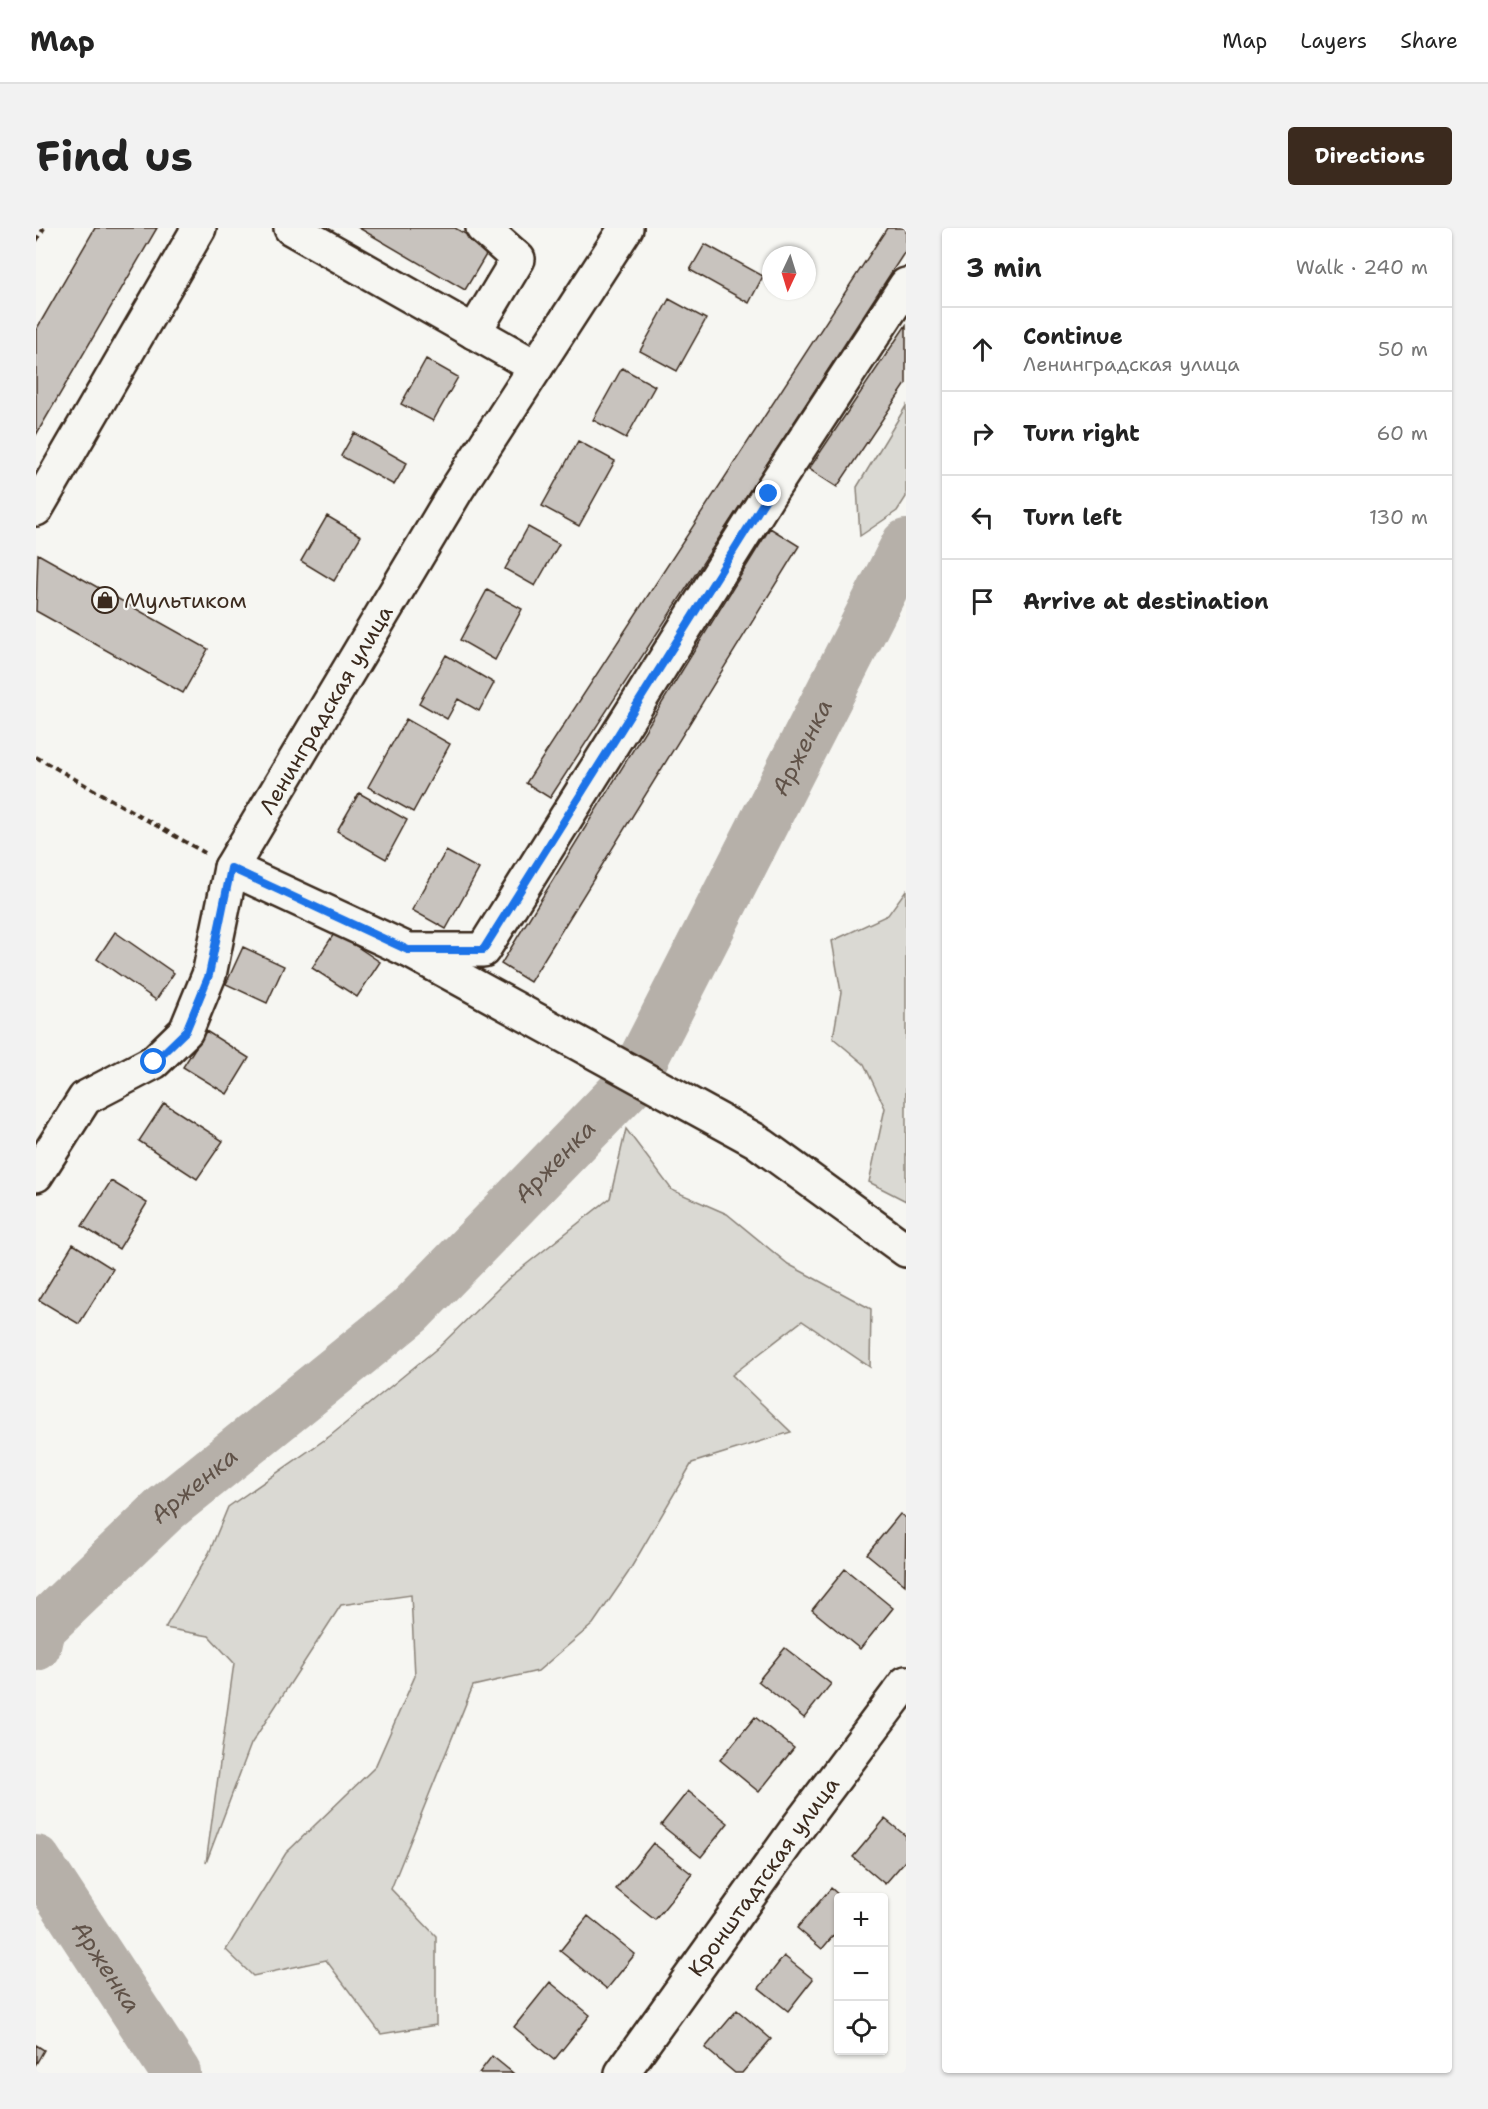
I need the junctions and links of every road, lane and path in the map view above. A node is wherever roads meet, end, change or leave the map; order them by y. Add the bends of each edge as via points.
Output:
1 (44, 228) edge
2 (199, 228) edge
3 (291, 228) edge
4 (483, 228) edge
5 (626, 228) edge
6 (36, 241) edge
7 (906, 285) edge
8 (474, 332) junction
9 (536, 367) junction
10 (36, 509) edge
11 (36, 757) edge
12 (231, 868) junction
13 (408, 950) junction
14 (36, 1175) edge
15 (906, 1250) edge
16 (906, 1683) edge
17 (622, 2073) edge

1 - 6 path
2 - 10 street
3 - 8 street
4 - 8 street via 518,260
5 - 9 street, Ленинградская улица
7 - 13 street via 769,494 483,950
8 - 9 street
9 - 12 street, Ленинградская улица via 457,489
11 - 12 path
12 - 13 street
12 - 14 street, Ленинградская улица via 209,975 186,1031 154,1062 85,1098
13 - 15 street via 755,1140
16 - 17 street, Кронштадтская улица

